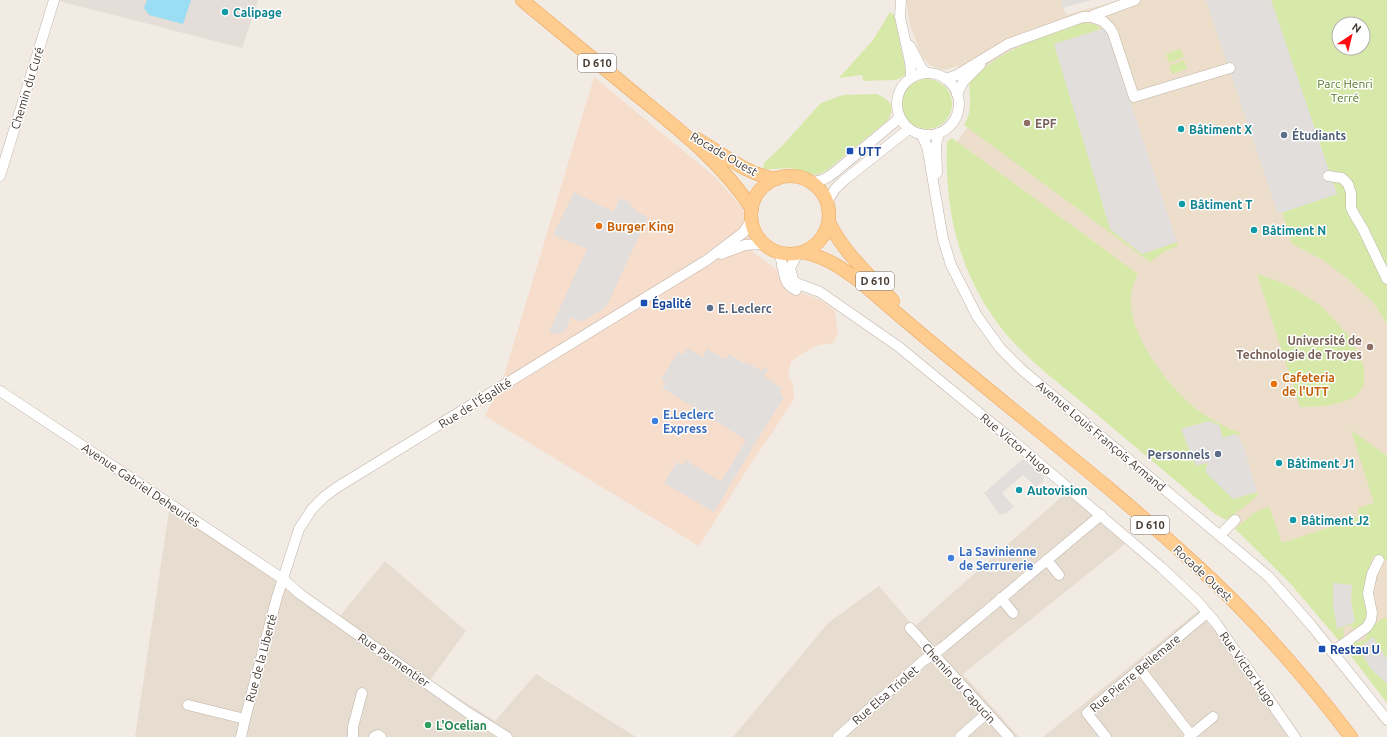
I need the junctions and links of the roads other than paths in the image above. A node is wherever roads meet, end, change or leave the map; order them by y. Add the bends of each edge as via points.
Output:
1 (54, 0) edge
2 (522, 0) edge
3 (901, 0) edge
4 (1135, 0) edge
5 (1091, 17) junction
6 (904, 31) junction
7 (994, 51) junction
8 (1230, 68) dead end
9 (927, 73) junction
10 (911, 78) junction
11 (946, 79) junction
12 (957, 94) junction
13 (899, 115) junction
14 (673, 124) junction
15 (909, 129) junction
16 (939, 133) junction
17 (921, 134) junction
18 (0, 176) edge
19 (1328, 176) dead end
20 (777, 179) junction
21 (810, 182) junction
22 (827, 202) junction
23 (938, 213) junction
24 (752, 214) junction
25 (829, 222) junction
26 (765, 244) junction
27 (778, 252) junction
28 (801, 253) junction
29 (707, 260) junction
30 (1387, 279) edge
31 (828, 298) junction
32 (925, 337) junction
33 (0, 390) edge
34 (1101, 515) junction
35 (1235, 520) dead end
36 (1220, 535) junction
37 (1047, 560) junction
38 (1379, 560) dead end
39 (1059, 575) dead end
40 (282, 579) junction
41 (1001, 598) junction
42 (1013, 613) dead end
43 (1207, 613) junction
44 (910, 628) dead end
45 (1332, 652) junction
46 (934, 654) junction
47 (1140, 669) junction
48 (362, 693) dead end
49 (188, 705) dead end
50 (987, 713) junction
51 (1213, 717) dead end
52 (244, 719) junction
53 (1387, 720) edge
54 (1190, 736) edge
55 (241, 737) edge
56 (353, 737) edge
57 (374, 737) edge
58 (381, 737) edge
59 (508, 737) edge
60 (838, 737) edge
61 (960, 737) edge
62 (1009, 737) edge
63 (1106, 737) edge
64 (1295, 737) edge
65 (1351, 737) edge

1 - 18 street, Chemin du Curé
2 - 14 main road, Rocade Ouest / D 610
3 - 6 street via 900,17
4 - 5 street
5 - 7 street via 1083,17 1031,34
5 - 8 street via 1103,21 1113,33 1134,97
6 - 9 street via 917,60
6 - 10 street
7 - 11 street via 957,75
7 - 12 street via 962,82
9 - 10 street
9 - 11 street
10 - 13 street via 899,93
11 - 12 street
12 - 16 street via 957,114 950,125
13 - 15 street
13 - 21 street via 897,120 825,180
14 - 20 main road, Rocade Ouest / D 610 via 747,170 766,178
14 - 24 main road, Rocade Ouest / D 610 via 725,172 740,191
15 - 17 street
15 - 22 street via 843,181 832,192
16 - 17 street
16 - 23 street, Avenue Louis François Armand via 936,145
17 - 23 street, Avenue Louis François Armand via 927,146
19 - 30 street via 1342,178 1348,184 1351,208
20 - 21 main road via 790,176
20 - 24 main road via 760,191 755,199
21 - 22 main road via 823,194
22 - 25 main road
23 - 36 street, Avenue Louis François Armand via 951,265 977,316 1000,348 1026,373
24 - 26 main road via 754,228
24 - 29 street via 744,232
25 - 28 main road via 820,240
25 - 32 main road, Rocade Ouest / D 610 via 832,230 850,253
26 - 27 main road
26 - 29 street via 745,245
27 - 28 main road
27 - 31 street, Rue Victor Hugo via 788,285
28 - 31 street, Rue Victor Hugo via 790,268 793,279 796,283 820,292
28 - 32 main road, Rocade Ouest / D 610 via 818,256 835,264 862,283
29 - 40 street, Rue de l'Égalité via 324,498 312,508 299,529
31 - 34 street, Rue Victor Hugo via 925,367
32 - 65 main road, Rocade Ouest / D 610 via 1196,565 1261,629
33 - 40 street, Avenue Gabriel Deheurles
34 - 37 street, Rue Elsa Triolet
34 - 43 street, Rue Victor Hugo via 1162,568
35 - 36 street
36 - 45 street, Avenue Louis François Armand via 1269,577
37 - 39 street
37 - 41 street, Rue Elsa Triolet
38 - 45 street via 1372,574 1368,592 1371,620 1359,634
40 - 52 street, Rue de la Liberté
40 - 59 street, Rue Parmentier via 467,712
41 - 42 street
41 - 46 street, Rue Elsa Triolet
43 - 47 street, Rue Pierre Bellemare
43 - 64 street, Rue Victor Hugo via 1224,633
44 - 46 street, Chemin du Capucin
45 - 53 street, Avenue Louis François Armand
46 - 50 street, Chemin du Capucin
46 - 60 street, Rue Elsa Triolet
47 - 54 street
47 - 63 street, Rue Pierre Bellemare via 1087,713
48 - 56 street via 353,727
49 - 52 street
50 - 61 street
50 - 62 street, Chemin du Capucin
51 - 54 street
52 - 55 street, Rue de la Liberté
57 - 58 street

